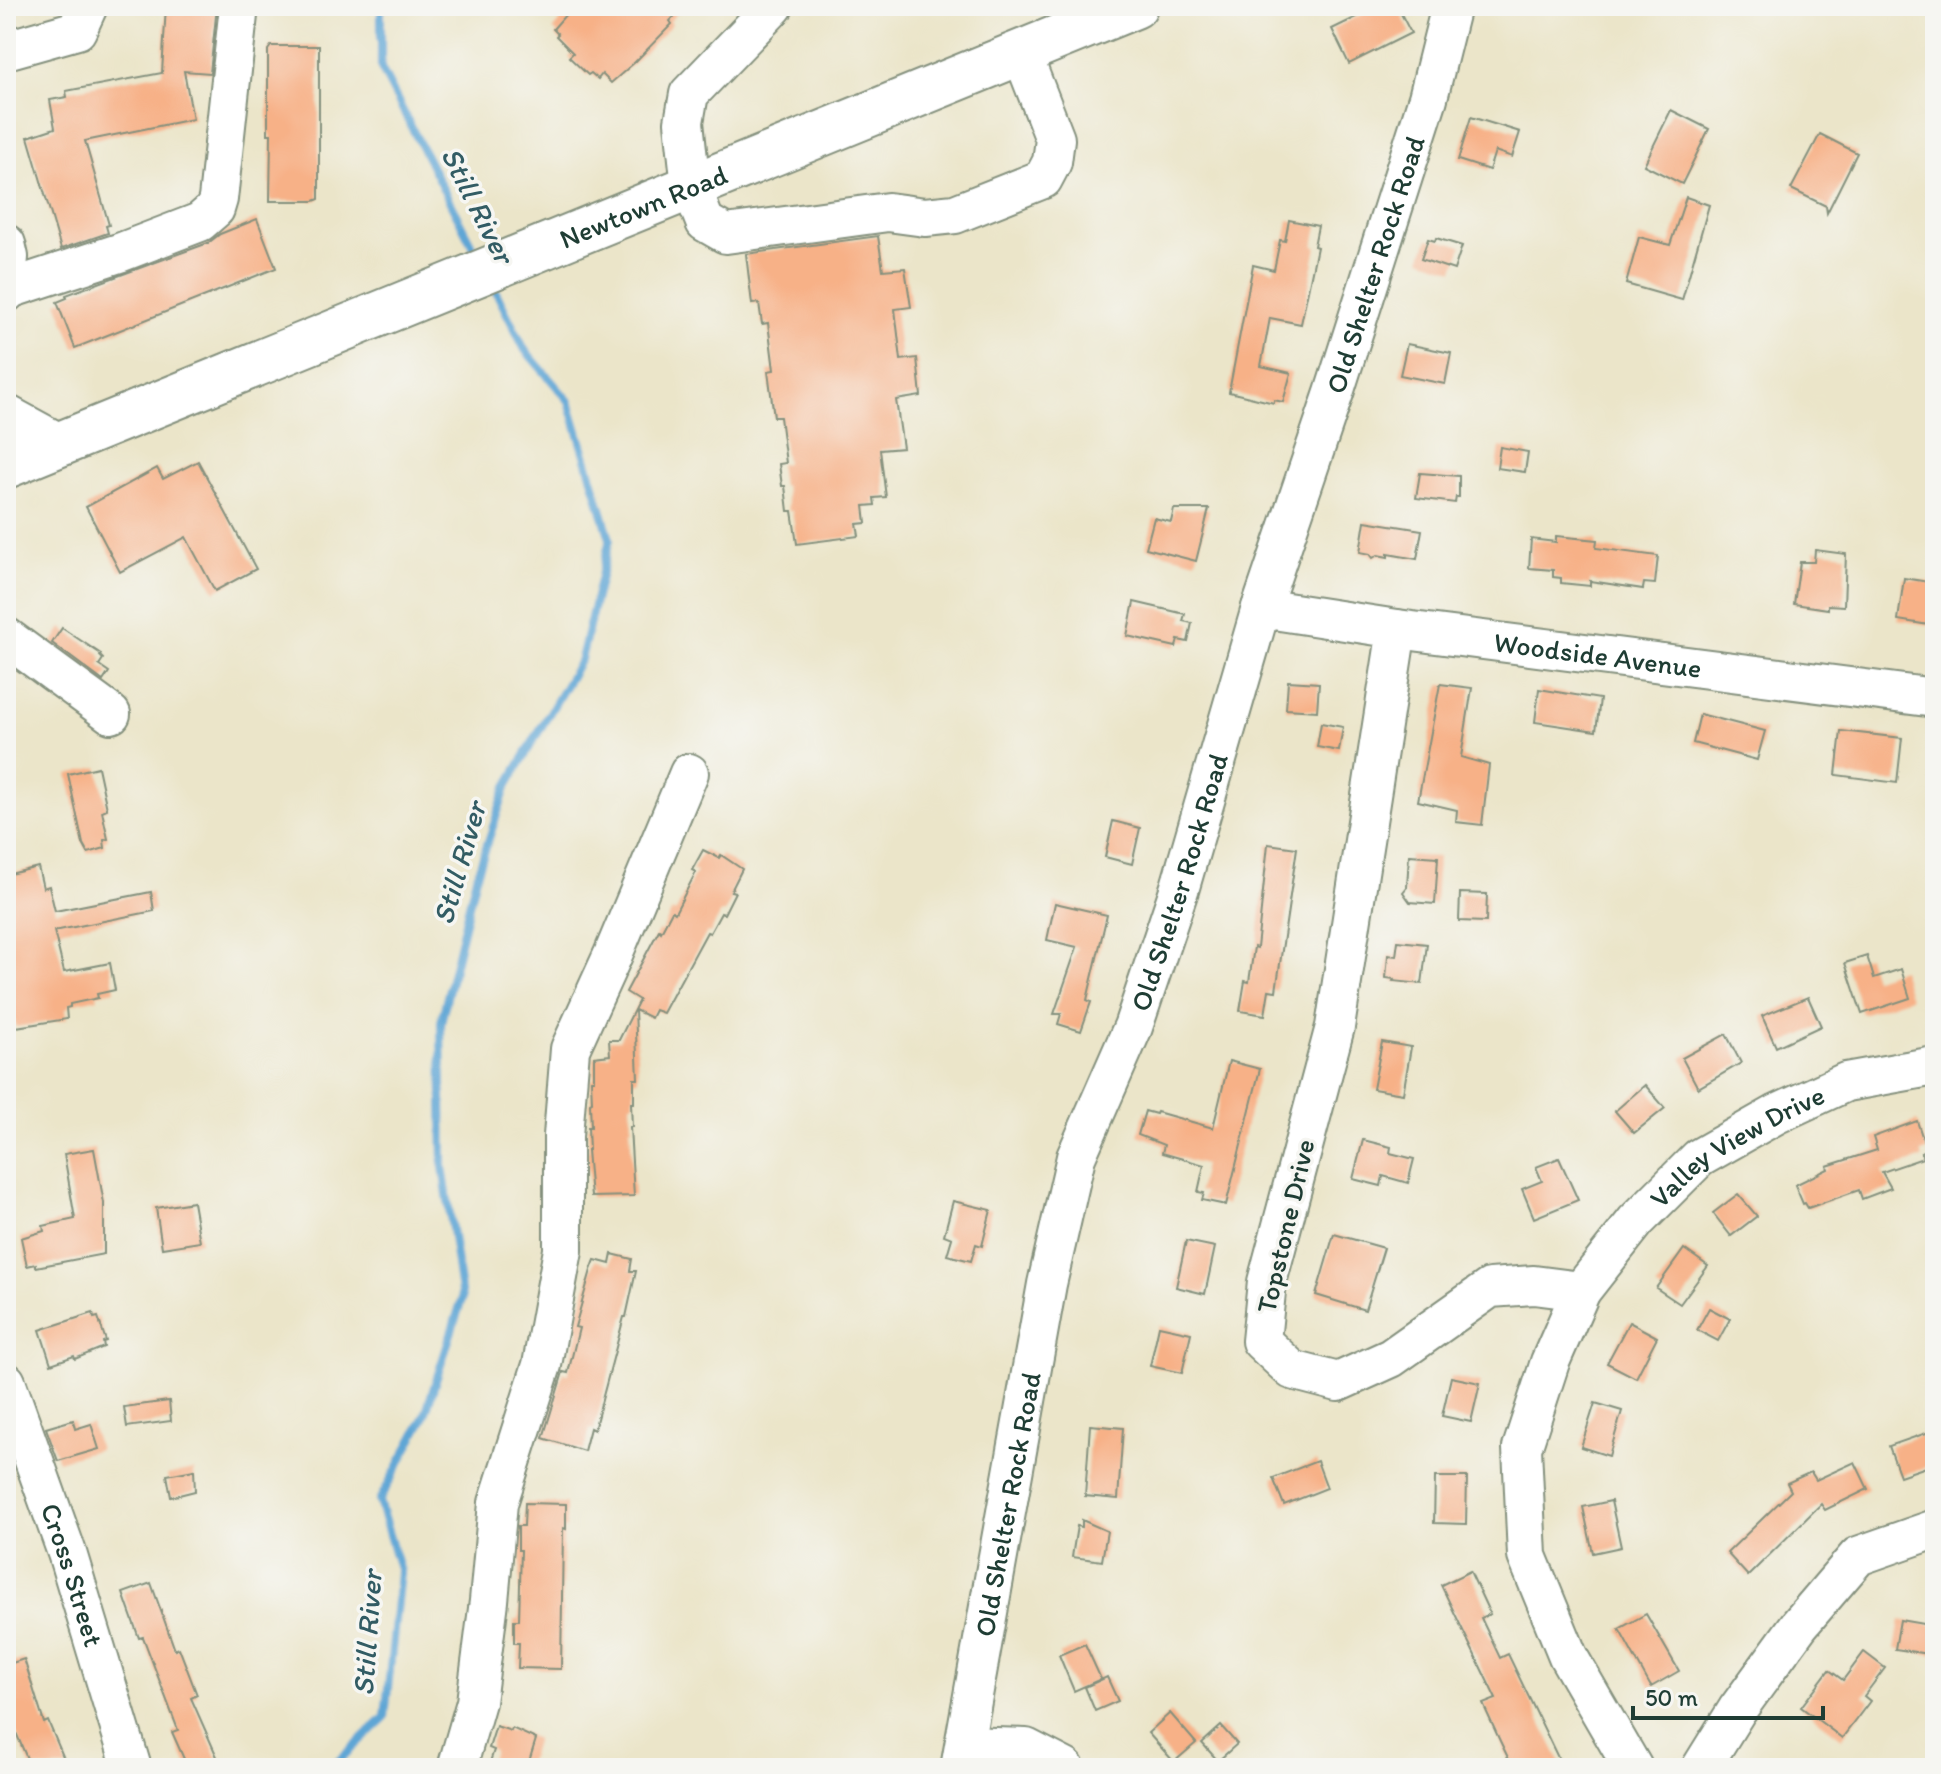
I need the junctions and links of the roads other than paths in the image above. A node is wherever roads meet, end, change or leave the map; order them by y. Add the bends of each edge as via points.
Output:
1 (88, 6) edge
2 (239, 6) edge
3 (774, 6) edge
4 (1135, 6) edge
5 (1451, 6) edge
6 (6, 50) edge
7 (1022, 54) junction
8 (691, 187) junction
9 (6, 244) edge
10 (6, 291) edge
11 (6, 414) edge
12 (61, 444) junction
13 (6, 466) edge
14 (1261, 608) junction
15 (1397, 629) junction
16 (6, 637) edge
17 (1935, 698) edge
18 (111, 714) dead end
19 (689, 773) dead end
20 (1935, 1066) edge
21 (1581, 1291) junction
22 (6, 1382) edge
23 (1935, 1529) edge
24 (962, 1757) edge
25 (132, 1768) edge
26 (457, 1768) edge
27 (1065, 1768) edge
28 (1633, 1768) edge
29 (1701, 1768) edge

1 - 6 street via 77,30
2 - 10 street via 215,209 200,222
3 - 8 street via 689,94 684,122
4 - 7 main road, Newtown Road
5 - 14 street, Old Shelter Rock Road via 1428,98
7 - 8 main road, Newtown Road
7 - 8 street via 1055,139 1043,179 955,214 888,212 726,234 705,222
8 - 12 main road, Newtown Road
9 - 10 street
11 - 12 street
12 - 13 main road, Newtown Road
14 - 15 street, Woodside Avenue
14 - 24 street, Old Shelter Rock Road via 1152,971 1076,1157 1047,1284
15 - 17 street, Woodside Avenue
15 - 21 street, Topstone Drive via 1335,1027 1267,1282 1261,1341 1292,1370 1338,1382 1391,1358 1490,1288 1534,1285
16 - 18 street
19 - 26 street via 570,1049 563,1250 542,1365 498,1503 476,1702
20 - 21 street, Valley View Drive via 1846,1082 1699,1158 1636,1221
21 - 28 street via 1550,1362 1522,1448 1527,1556 1568,1656
22 - 25 street, Cross Street via 67,1553
23 - 29 street via 1858,1556 1799,1625
24 - 27 street via 1026,1748

